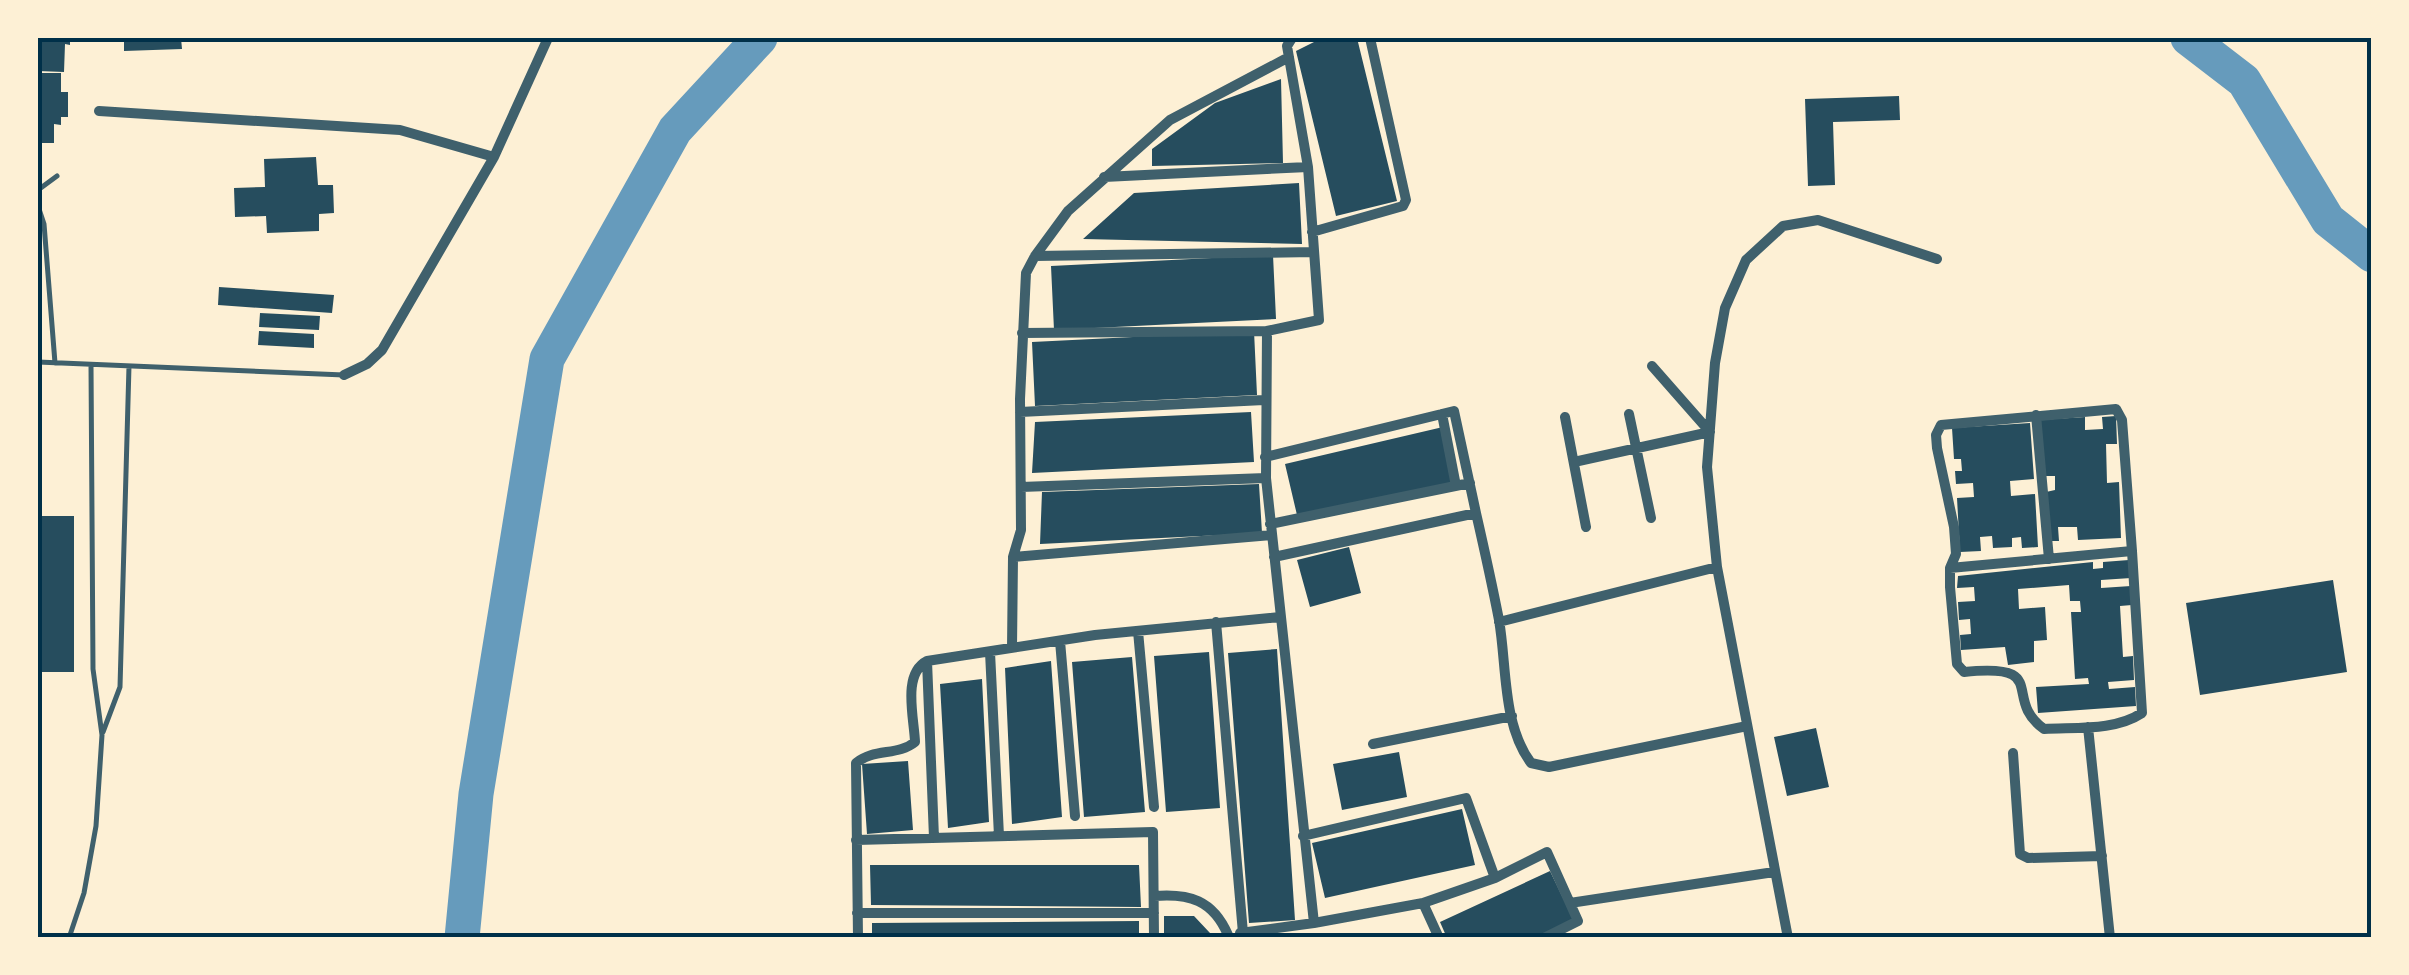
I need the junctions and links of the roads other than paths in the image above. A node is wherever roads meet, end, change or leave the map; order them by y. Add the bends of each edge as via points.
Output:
1 (548, 38) edge
2 (1292, 38) edge
3 (1370, 38) edge
4 (1289, 57) junction
5 (99, 111) dead end
6 (494, 157) junction
7 (1308, 167) junction
8 (57, 176) dead end
9 (1104, 177) junction
10 (38, 190) edge
11 (38, 206) edge
12 (1312, 232) junction
13 (1314, 252) junction
14 (1035, 256) junction
15 (1938, 259) dead end
16 (1267, 331) junction
17 (1022, 334) junction
18 (38, 362) edge
19 (55, 363) junction
20 (91, 364) junction
21 (128, 366) junction
22 (1652, 366) dead end
23 (344, 376) joint
24 (1264, 400) junction
25 (1020, 412) junction
26 (1442, 414) junction
27 (1629, 414) dead end
28 (2036, 415) junction
29 (1565, 417) dead end
30 (1710, 432) junction
31 (1636, 448) junction
32 (1266, 457) junction
33 (1574, 462) junction
34 (1266, 478) junction
35 (1470, 483) junction
36 (1456, 486) junction
37 (1020, 487) junction
38 (1476, 512) junction
39 (1651, 518) dead end
40 (1586, 527) dead end
41 (1271, 529) junction
42 (2132, 551) junction
43 (1013, 557) junction
44 (1274, 558) junction
45 (2048, 559) junction
46 (1717, 567) junction
47 (1950, 568) junction
48 (1280, 617) junction
49 (1216, 622) junction
50 (1499, 622) junction
51 (1138, 630) junction
52 (1060, 641) junction
53 (1012, 648) junction
54 (990, 652) junction
55 (928, 661) junction
56 (1512, 716) junction
57 (1746, 726) junction
58 (2088, 726) junction
59 (102, 735) junction
60 (1372, 744) dead end
61 (2013, 753) dead end
62 (1154, 807) dead end
63 (1075, 816) dead end
64 (999, 836) junction
65 (1303, 836) junction
66 (934, 838) junction
67 (856, 840) junction
68 (2102, 856) junction
69 (1774, 872) junction
70 (1495, 878) junction
71 (1154, 896) junction
72 (1423, 903) junction
73 (1570, 903) junction
74 (857, 913) junction
75 (1154, 913) junction
76 (1314, 923) junction
77 (1243, 933) junction
78 (1228, 936) edge
79 (69, 938) edge
80 (858, 938) edge
81 (1154, 938) edge
82 (1439, 938) edge
83 (1544, 938) edge
84 (1788, 938) edge
85 (2110, 938) edge

1 - 6 street
2 - 4 street
3 - 12 street via 1406,200
4 - 7 street
4 - 9 street via 1170,120
5 - 6 street via 400,130
6 - 23 street via 382,350
7 - 9 street
7 - 12 street
8 - 10 lane
9 - 14 street
11 - 19 lane
12 - 13 street
13 - 14 street
13 - 16 street via 1319,320
14 - 17 street via 1026,273
15 - 30 street via 1818,220 1782,226 1746,260 1725,308
16 - 17 street
16 - 24 street
17 - 25 street
18 - 19 lane
19 - 20 lane
20 - 21 lane
20 - 59 lane via 92,669
21 - 23 lane
21 - 59 lane via 120,687
22 - 30 street
24 - 25 street
24 - 32 street
25 - 37 street
26 - 32 street
26 - 35 street via 1454,411
26 - 36 street
27 - 31 street
28 - 42 street via 2120,412
28 - 45 street
28 - 47 street via 1941,424 1936,448 1956,554
29 - 33 street
30 - 31 street
30 - 46 street
31 - 33 street
31 - 39 street
32 - 34 street
33 - 40 street
34 - 37 street
34 - 41 street
35 - 36 street
35 - 38 street
36 - 41 street
37 - 43 street via 1021,530
38 - 44 street
38 - 50 street
41 - 43 street
41 - 44 street
42 - 45 street
42 - 58 street via 2142,713 2128,722
43 - 53 street
44 - 48 street
45 - 47 street
46 - 50 street
46 - 57 street
47 - 58 street via 1960,668 2011,672 2022,681 2029,715 2044,729
48 - 49 street
48 - 65 street
49 - 51 street
49 - 77 street
50 - 56 street
51 - 52 street
51 - 62 street
52 - 53 street
52 - 63 street
53 - 54 street
54 - 55 street
54 - 64 street
55 - 66 street
55 - 67 street via 912,678 916,742 872,752 856,763
56 - 57 street via 1520,748 1531,762 1549,767
56 - 60 street
57 - 69 street
58 - 68 street
59 - 79 lane via 96,826
61 - 68 street via 2020,854
64 - 66 street
64 - 71 street via 1152,832
65 - 70 street via 1466,798
65 - 76 street
66 - 67 street
67 - 74 street
68 - 85 street
69 - 73 street
69 - 84 street
70 - 72 street
70 - 73 street via 1547,852
71 - 75 street
71 - 78 street via 1200,899
72 - 76 street
72 - 82 street
73 - 83 street via 1578,921
74 - 75 street
74 - 80 street
75 - 81 street
76 - 77 street
77 - 78 street

